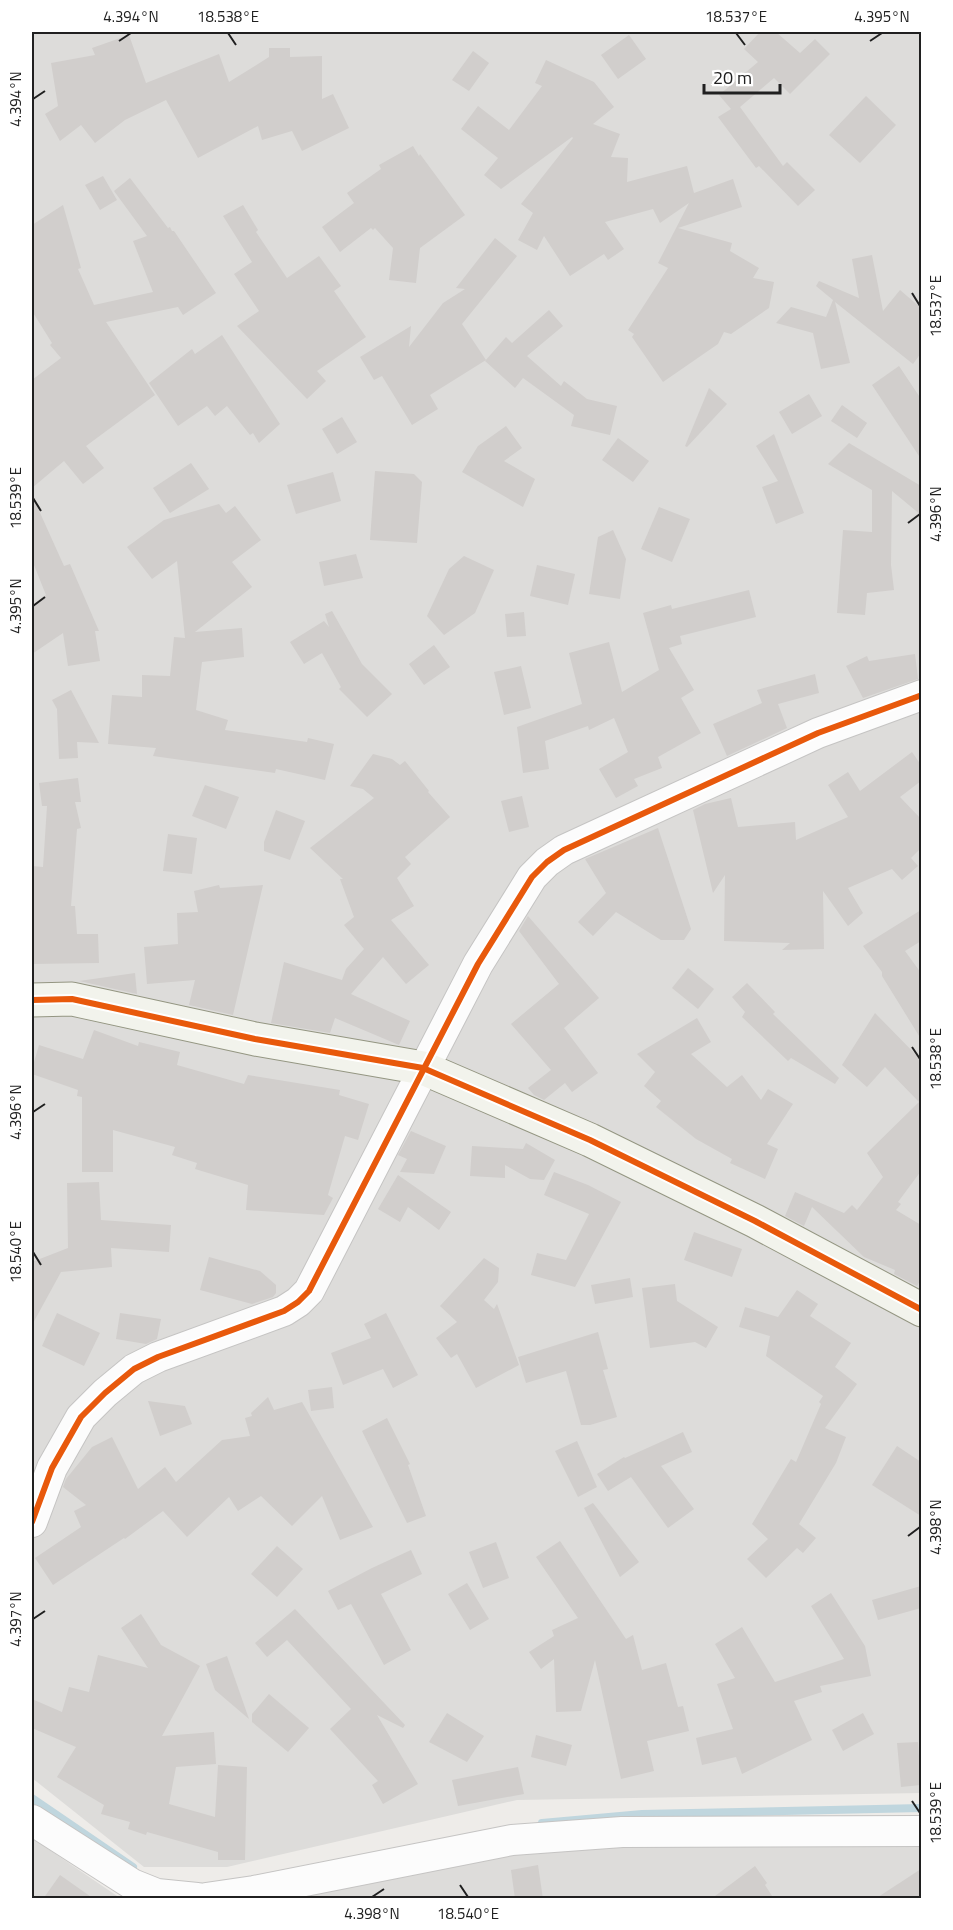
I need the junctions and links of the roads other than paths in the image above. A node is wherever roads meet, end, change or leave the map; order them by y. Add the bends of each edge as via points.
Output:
1 (921, 695) edge
2 (32, 1000) edge
3 (423, 1068) junction
4 (921, 1310) edge
5 (32, 1522) edge
6 (32, 1820) edge
7 (921, 1830) edge
8 (198, 1899) edge
9 (206, 1899) edge

1 - 3 street via 818,733 564,850 547,862 532,878 478,964
2 - 3 street via 72,999 255,1039
3 - 4 street via 590,1140 745,1216
3 - 5 street via 309,1290 284,1311 150,1361 105,1392 81,1417 52,1468
6 - 8 street via 132,1884 157,1894
7 - 9 street via 622,1832 512,1840

